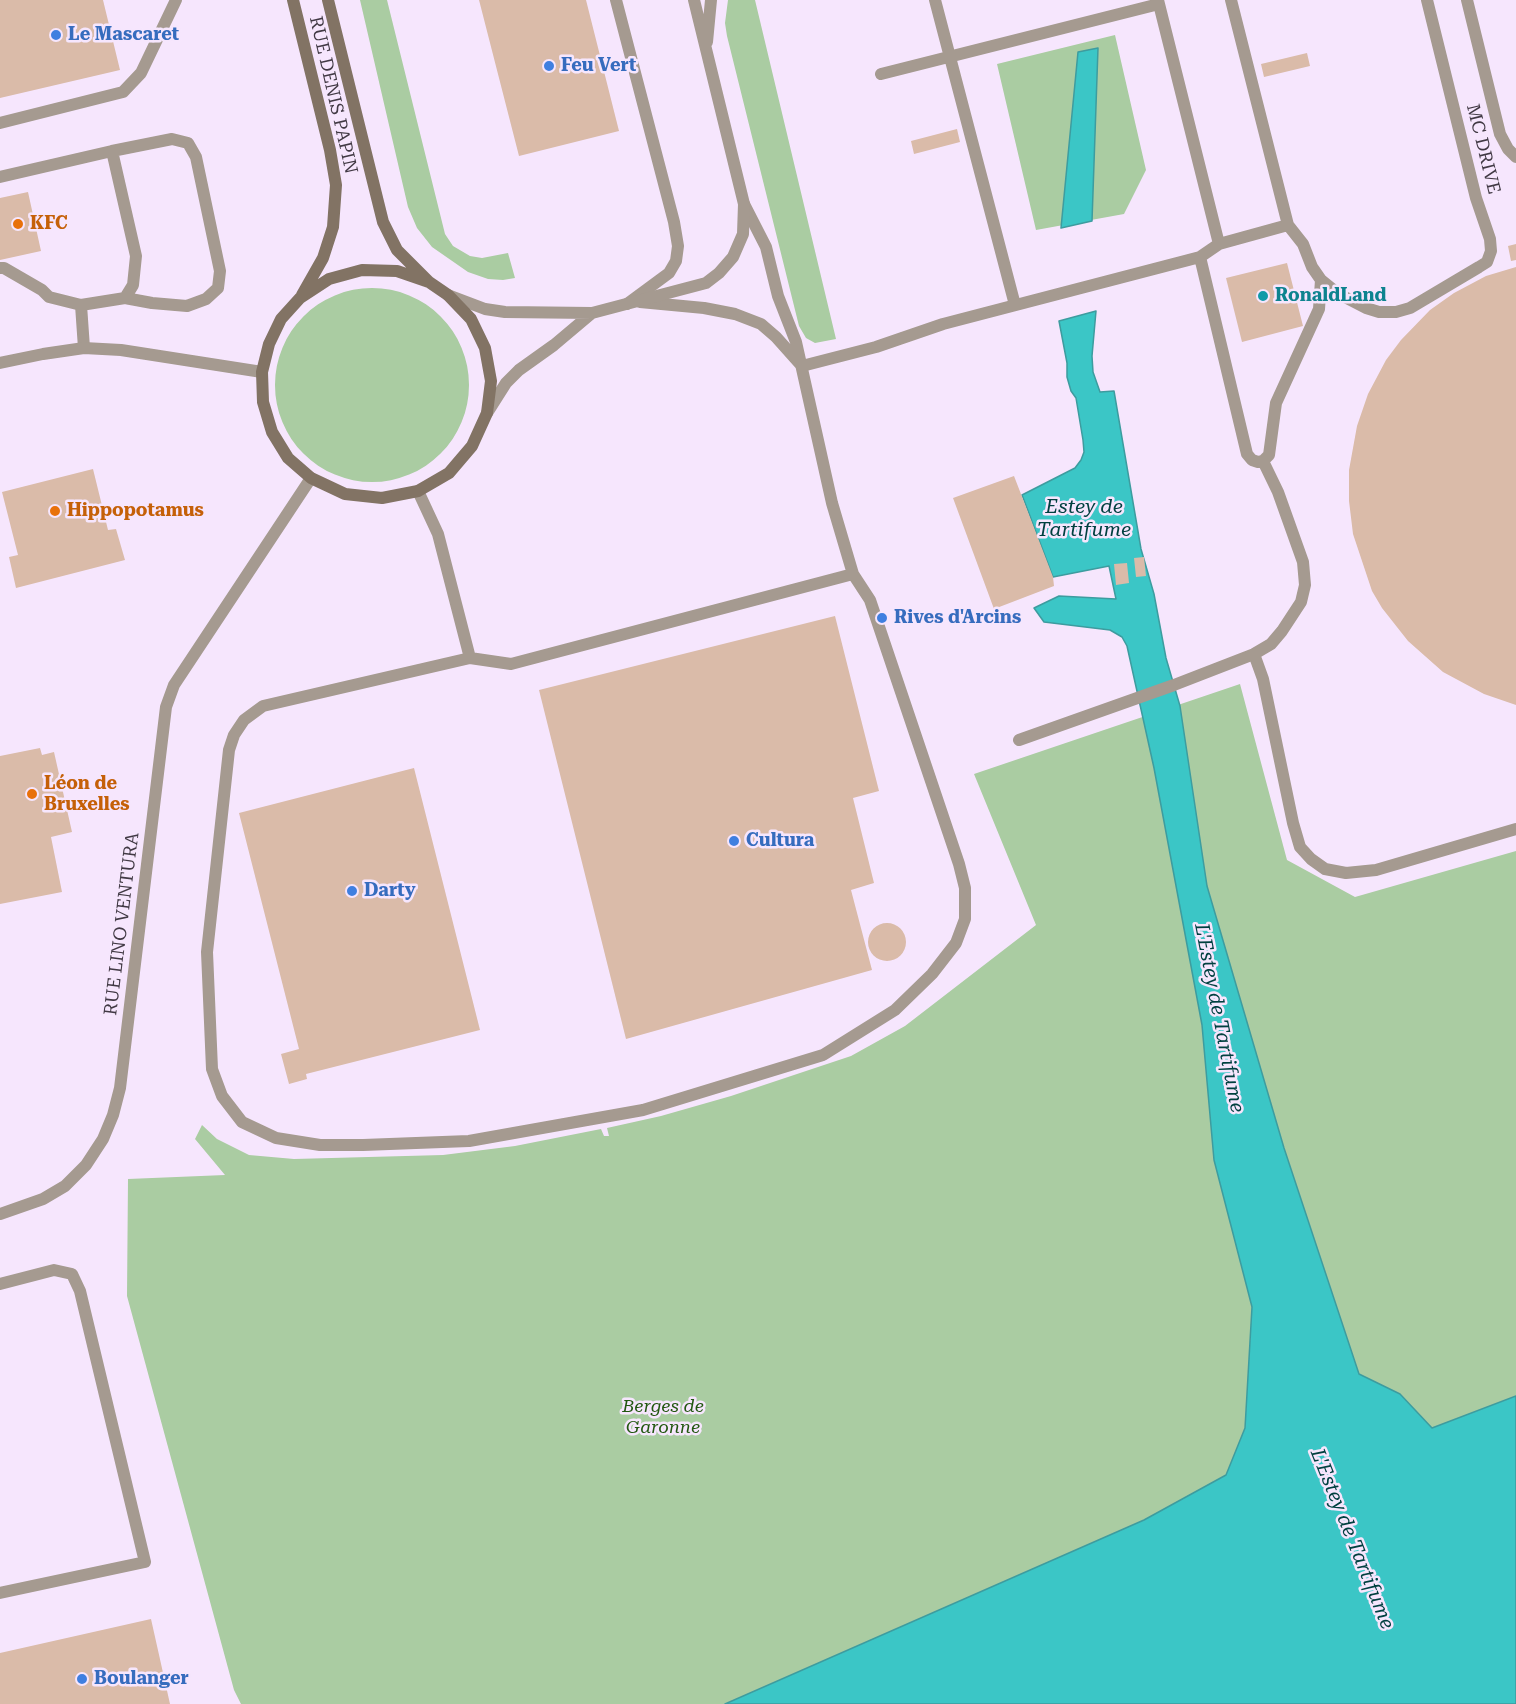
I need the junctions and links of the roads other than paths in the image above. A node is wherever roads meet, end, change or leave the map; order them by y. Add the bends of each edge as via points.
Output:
1 (176, 0) edge
2 (293, 0) edge
3 (328, 0) edge
4 (616, 0) edge
5 (694, 0) edge
6 (711, 0) edge
7 (935, 0) edge
8 (1231, 0) edge
9 (1427, 0) edge
10 (1467, 0) edge
11 (1158, 2) edge
12 (706, 52) junction
13 (950, 58) junction
14 (880, 74) dead end
15 (0, 123) edge
16 (112, 151) junction
17 (1516, 157) edge
18 (0, 177) edge
19 (744, 204) junction
20 (1288, 225) junction
21 (1219, 244) junction
22 (1200, 257) junction
23 (0, 268) edge
24 (1321, 280) junction
25 (429, 282) junction
26 (448, 295) junction
27 (125, 298) junction
28 (300, 298) junction
29 (640, 302) junction
30 (81, 305) junction
31 (1015, 305) junction
32 (624, 306) junction
33 (592, 313) junction
34 (84, 348) junction
35 (0, 363) edge
36 (802, 366) junction
37 (262, 372) junction
38 (487, 413) junction
39 (1263, 461) junction
40 (311, 478) junction
41 (418, 491) junction
42 (853, 574) junction
43 (1254, 654) junction
44 (470, 657) junction
45 (1019, 740) dead end
46 (1516, 829) edge
47 (0, 1214) edge
48 (0, 1284) edge
49 (0, 1593) edge

1 - 15 street via 141,73 123,92
2 - 28 street, RUE DENIS PAPIN via 336,185 333,227 327,247
3 - 25 street, RUE DENIS PAPIN via 383,222 397,250
4 - 32 street via 678,246 669,273
5 - 12 street
6 - 12 street
7 - 13 street
8 - 20 street
9 - 24 street, MC DRIVE via 1476,198 1490,239 1487,262 1410,308 1396,312 1366,308
10 - 17 street via 1500,134
11 - 13 street
11 - 21 street
12 - 19 street
13 - 14 street
13 - 31 street
16 - 18 street
16 - 27 street via 136,256 133,285
16 - 27 street via 172,139 188,143 195,157 220,271 218,288 206,299 187,306
19 - 29 street via 743,234 733,257 719,273 706,283
19 - 36 street via 766,247
20 - 21 street
20 - 24 street via 1303,244
21 - 22 street
22 - 31 street
22 - 39 street via 1247,454 1252,460
23 - 30 street via 48,297
24 - 39 street via 1319,309 1276,403 1270,449
25 - 26 street
25 - 28 street via 397,271 362,270 329,279
26 - 33 street via 505,312
26 - 38 street via 471,319 485,348 491,381
27 - 30 street
28 - 37 street via 281,319
29 - 32 street
29 - 36 street via 704,308 761,324
30 - 34 street
31 - 36 street
32 - 33 street
33 - 38 street via 519,370
34 - 35 street
34 - 37 street
36 - 42 street via 832,503
37 - 40 street via 263,402 272,432 288,458
38 - 41 street via 472,446 449,473
39 - 43 street via 1303,562 1305,585 1282,632
40 - 41 street via 345,494 382,498
40 - 47 street, RUE LINO VENTURA via 174,685 166,707 120,1088 103,1139 86,1165 65,1186 43,1199
41 - 44 street via 438,534
42 - 44 street via 511,664
42 - 44 street via 870,600 965,888 965,920 956,943 910,996 895,1010 822,1055 643,1110 469,1141 320,1145 276,1138 242,1122 222,1095 212,1069 207,952 224,784 234,735 244,720 263,705
43 - 45 street
43 - 46 street via 1263,679 1293,823 1300,847 1311,860 1325,869 1346,873 1376,870
48 - 49 street via 54,1270 72,1274 80,1291 145,1562

